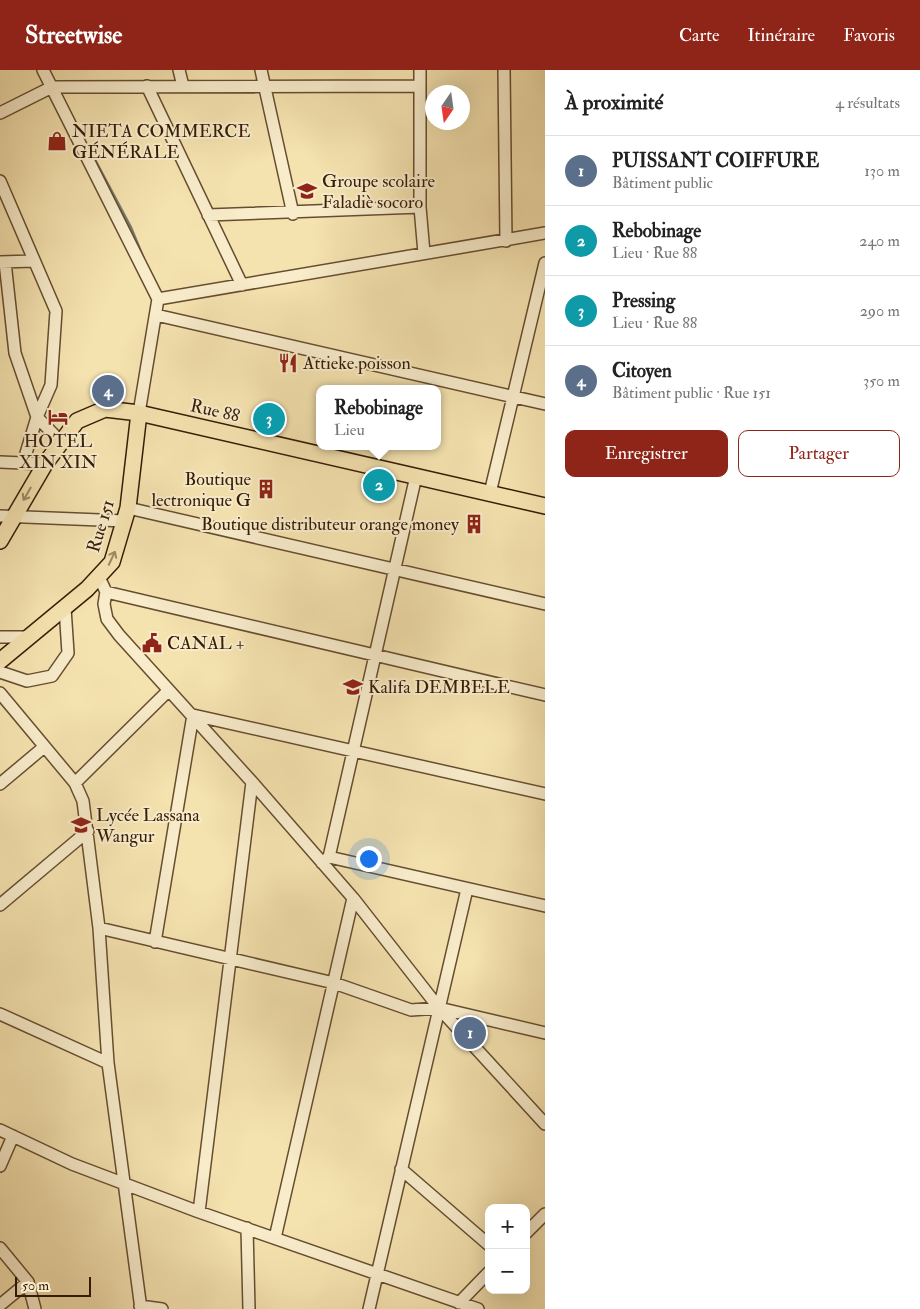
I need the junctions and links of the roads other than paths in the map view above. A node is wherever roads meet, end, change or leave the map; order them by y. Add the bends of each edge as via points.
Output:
1 (43, 70) edge
2 (180, 70) edge
3 (262, 70) edge
4 (420, 70) edge
5 (504, 70) edge
6 (147, 86) junction
7 (183, 86) junction
8 (420, 86) junction
9 (265, 87) junction
10 (52, 88) junction
11 (0, 113) edge
12 (0, 180) edge
13 (5, 202) edge
14 (420, 207) junction
15 (292, 214) junction
16 (208, 215) junction
17 (545, 233) edge
18 (506, 241) junction
19 (424, 253) junction
20 (34, 261) junction
21 (2, 262) edge
22 (545, 263) edge
23 (242, 284) junction
24 (542, 287) edge
25 (158, 299) junction
26 (156, 315) junction
27 (513, 397) junction
28 (545, 404) edge
29 (139, 413) junction
30 (37, 417) junction
31 (60, 441) junction
32 (0, 462) edge
33 (23, 463) junction
34 (45, 464) junction
35 (416, 476) junction
36 (490, 494) junction
37 (545, 506) edge
38 (127, 514) junction
39 (7, 516) edge
40 (0, 541) edge
41 (395, 569) junction
42 (99, 577) junction
43 (106, 592) junction
44 (545, 604) edge
45 (65, 608) junction
46 (0, 637) edge
47 (30, 637) junction
48 (375, 656) junction
49 (0, 661) edge
50 (0, 672) edge
51 (168, 691) junction
52 (0, 693) edge
53 (545, 695) edge
54 (193, 714) junction
55 (44, 747) junction
56 (354, 750) junction
57 (252, 782) junction
58 (75, 783) junction
59 (0, 784) edge
60 (545, 794) edge
61 (88, 831) junction
62 (326, 860) junction
63 (467, 889) junction
64 (353, 898) junction
65 (0, 905) edge
66 (545, 906) edge
67 (99, 928) junction
68 (155, 942) junction
69 (230, 959) junction
70 (334, 984) junction
71 (440, 1008) junction
72 (0, 1014) edge
73 (545, 1033) edge
74 (108, 1063) junction
75 (545, 1124) edge
76 (0, 1130) edge
77 (13, 1136) junction
78 (0, 1166) edge
79 (401, 1169) junction
80 (123, 1183) junction
81 (199, 1212) junction
82 (545, 1214) edge
83 (247, 1228) junction
84 (530, 1229) edge
85 (275, 1238) junction
86 (485, 1242) edge
87 (0, 1248) edge
88 (377, 1274) junction
89 (485, 1276) edge
90 (28, 1282) junction
91 (459, 1302) junction
92 (0, 1305) edge
93 (140, 1308) edge
94 (35, 1309) edge
95 (162, 1309) edge
96 (249, 1309) edge
97 (369, 1309) edge
98 (478, 1309) edge

1 - 10 street
2 - 7 street
3 - 9 street
4 - 8 street
5 - 18 street
6 - 7 street
6 - 10 street
6 - 16 street
7 - 9 street
8 - 9 street
8 - 14 street
9 - 15 street
10 - 11 street
10 - 25 street
12 - 13 street
13 - 20 street
14 - 15 street
14 - 19 street
15 - 16 street
16 - 23 street
17 - 18 street
18 - 19 street
19 - 23 street
20 - 21 street
20 - 30 street via 56,311 50,385
21 - 30 street via 15,353
22 - 24 street
23 - 25 street
24 - 27 street
25 - 26 street
26 - 27 street
26 - 29 street
27 - 28 street
27 - 36 street
29 - 31 main road, Rue 88 via 105,409 77,421
29 - 35 main road, Rue 88
29 - 38 main road, Rue 151
30 - 31 street
30 - 33 street
31 - 34 main road, Rue 88
32 - 33 street
33 - 34 street
34 -> 39 main road, Rue 88
35 - 36 main road, Rue 88
35 - 41 street
36 - 37 main road, Rue 88
38 - 39 street
38 - 41 street
42 -> 38 main road, Rue 151 via 112,562
39 - 40 main road, Rue 88
41 - 44 street
41 - 48 street
42 - 43 street
42 - 45 main road, Rue 151
43 - 48 street
43 - 51 street via 107,618
45 - 47 main road, Rue 151
45 - 50 street via 68,654 52,676 27,681
46 - 47 street
47 - 49 main road, Rue 151
48 - 53 street
48 - 56 street
51 - 54 street
51 - 58 street
52 - 55 street
54 - 56 street
54 - 57 street
54 - 68 street
55 - 58 street
55 - 59 street
56 - 60 street
56 - 62 street
57 - 62 street
57 - 69 street
58 - 61 street via 83,801
61 - 65 street
61 - 67 street
62 - 63 street
62 - 64 street
63 - 66 street
63 - 71 street
64 - 70 street
64 - 71 street
67 - 68 street
67 - 74 street
68 - 69 street
69 - 70 street
69 - 81 street
70 - 71 street via 412,1010
70 - 85 street
71 - 73 street
71 - 75 street
71 - 79 street
72 - 74 street
74 - 80 street
76 - 77 street
77 - 78 street
77 - 80 street via 72,1164
79 - 86 street
79 - 88 street
80 - 81 street
80 - 93 street
81 - 83 street
82 - 84 street
83 - 85 street
83 - 96 street
85 - 88 street
87 - 90 street
88 - 91 street
88 - 97 street
89 - 91 street
90 - 92 street
90 - 94 street
91 - 98 street
93 - 95 street

